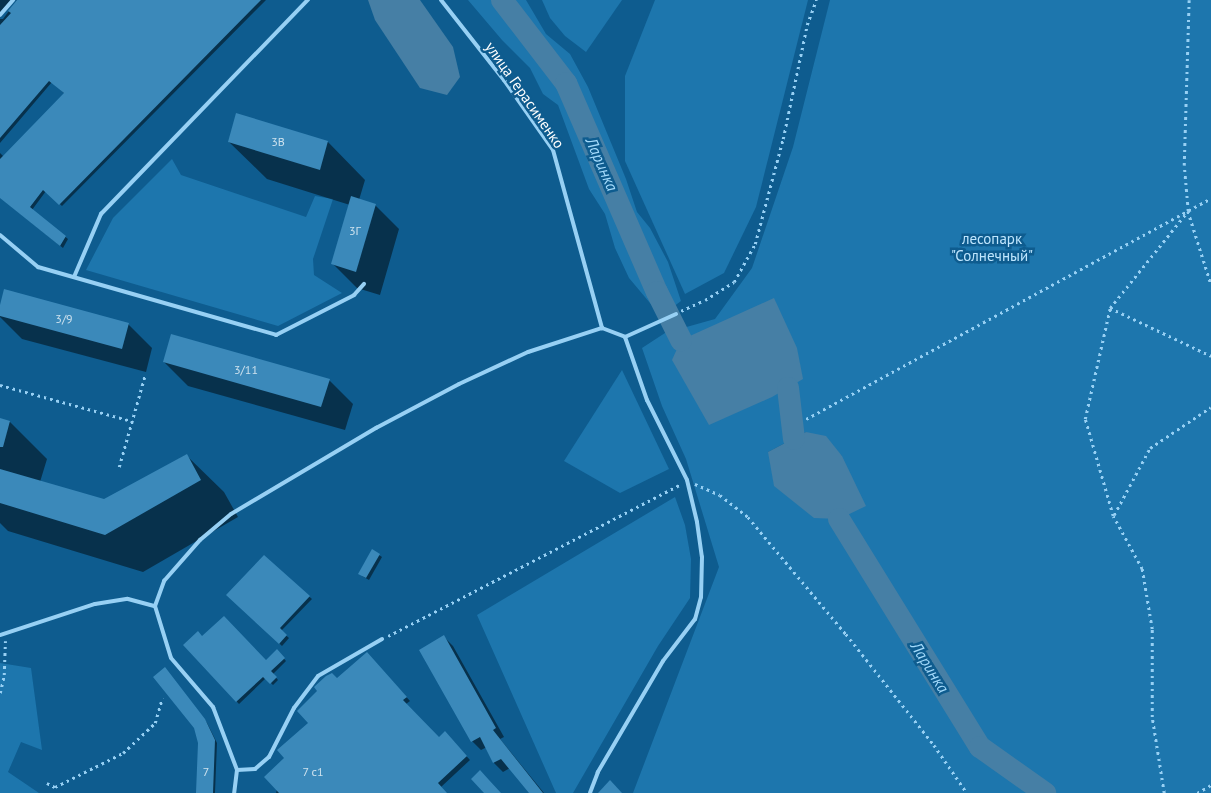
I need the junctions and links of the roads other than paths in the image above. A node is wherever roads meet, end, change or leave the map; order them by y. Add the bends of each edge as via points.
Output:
1 (13, 0) edge
2 (308, 0) edge
3 (441, 0) edge
4 (0, 15) edge
5 (0, 235) edge
6 (74, 277) junction
7 (364, 284) dead end
8 (676, 314) road end
9 (602, 328) junction
10 (625, 337) junction
11 (155, 606) junction
12 (0, 635) edge
13 (382, 639) road end
14 (237, 770) junction
15 (234, 793) edge
16 (590, 793) edge

1 - 4 lane
2 - 6 lane via 101,214
3 - 9 lane, улица Герасименко via 504,80 553,150
5 - 6 lane via 38,267
6 - 7 lane via 276,335 354,295
8 - 10 lane
9 - 10 lane
9 - 11 lane via 528,352 459,384 376,428 231,514 200,540 164,581
10 - 16 lane via 648,400 687,480 702,557 702,597 695,619 664,661 598,772
11 - 12 lane via 128,599 95,604
11 - 14 lane via 171,658 213,707
13 - 14 lane via 318,676 294,708 269,757 255,769
14 - 15 lane

